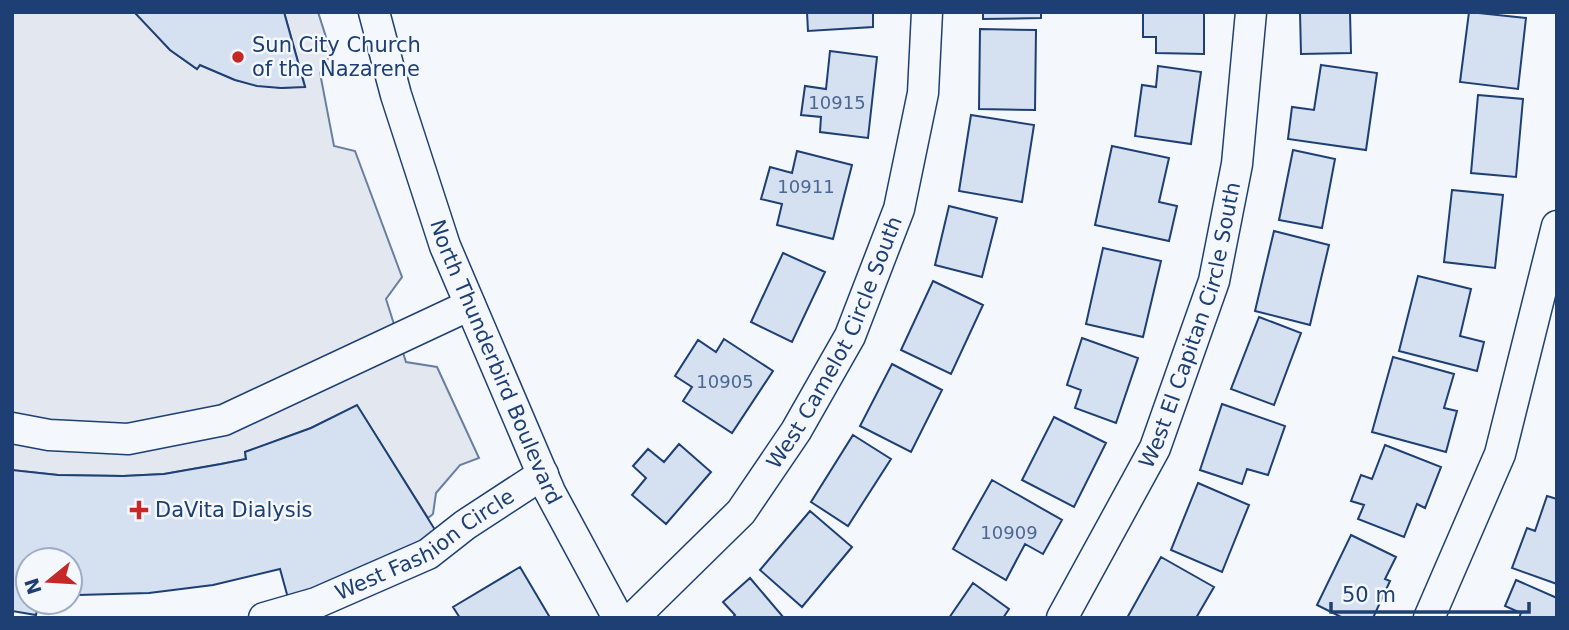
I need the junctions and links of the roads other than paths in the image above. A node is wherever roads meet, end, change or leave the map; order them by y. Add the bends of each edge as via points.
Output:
1 (374, 12) edge
2 (927, 12) edge
3 (1251, 12) edge
4 (1557, 226) edge
5 (470, 304) junction
6 (12, 428) edge
7 (542, 474) junction
8 (264, 618) edge
9 (618, 618) edge
10 (633, 618) edge
11 (1062, 618) edge
12 (1429, 618) edge

1 - 5 street, North Thunderbird Boulevard via 445,246
2 - 10 street, West Camelot Circle South via 923,93 898,209 850,336 796,431 741,512
3 - 11 street, West El Capitan Circle South via 1237,164 1214,281 1155,447
4 - 12 street via 1500,454
5 - 6 street via 224,420 128,439
5 - 7 street, North Thunderbird Boulevard
7 - 8 street, West Fashion Circle via 428,554 316,603
7 - 9 street, North Thunderbird Boulevard

